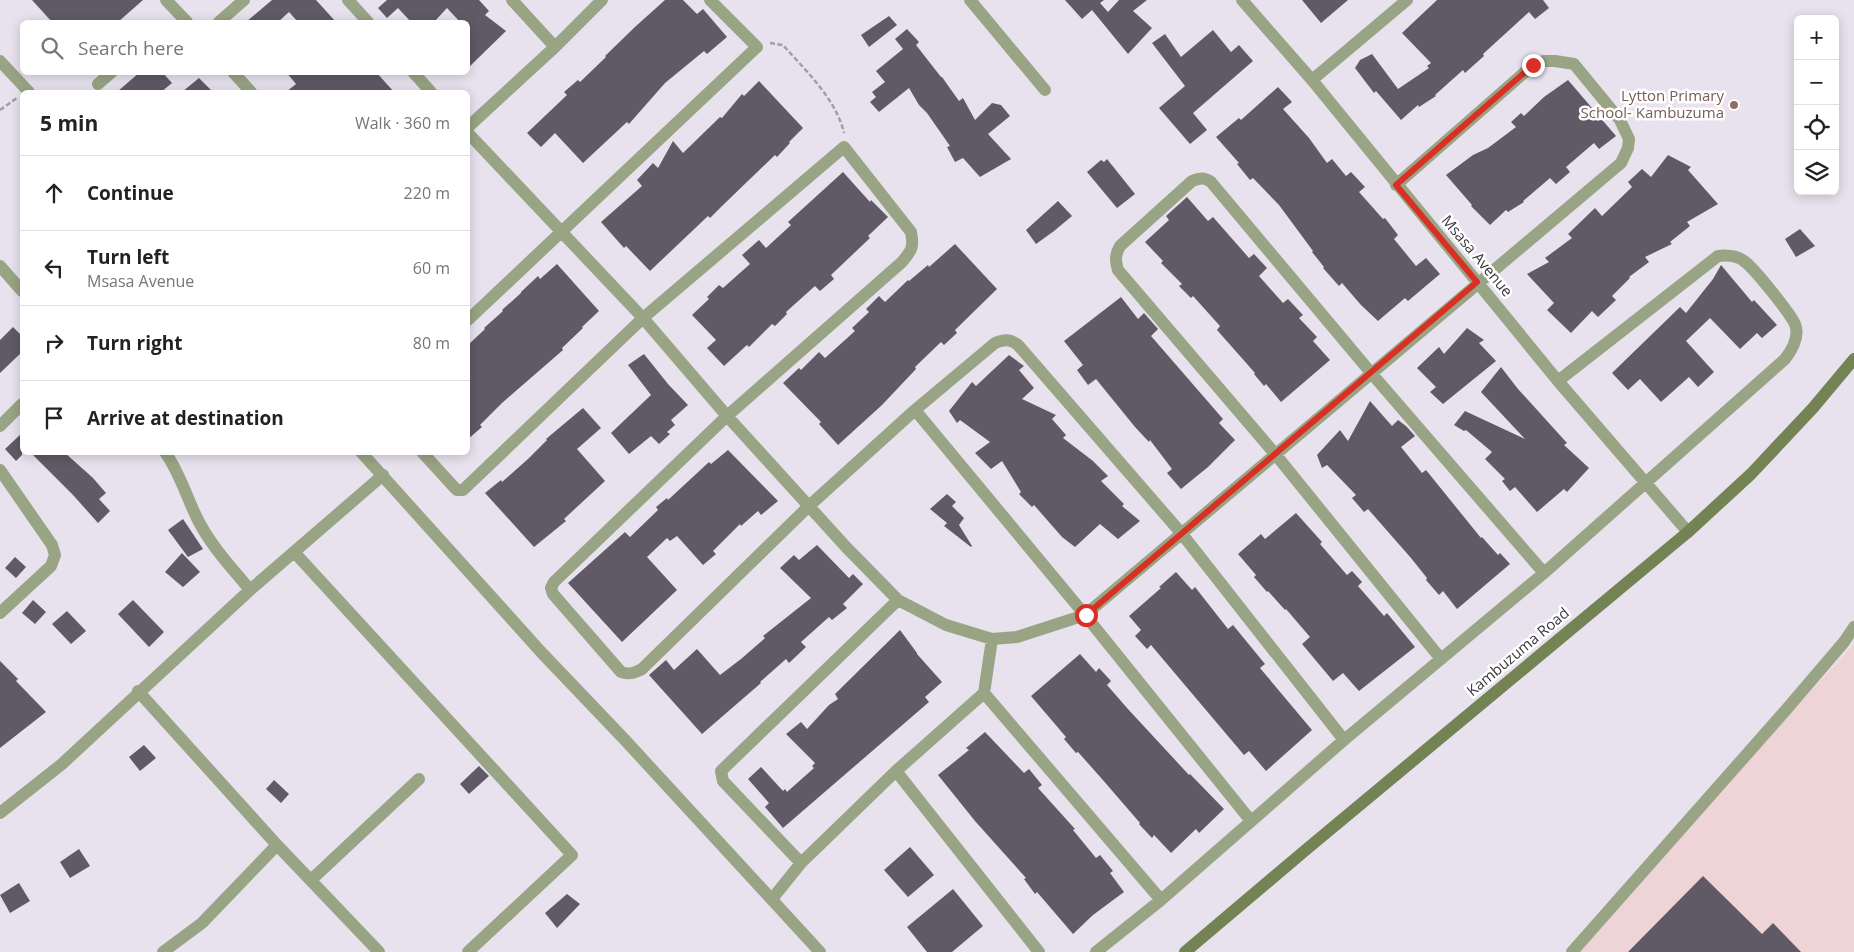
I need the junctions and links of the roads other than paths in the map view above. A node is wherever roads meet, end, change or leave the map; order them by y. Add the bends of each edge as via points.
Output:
1 (166, 0) edge
2 (244, 0) edge
3 (348, 0) edge
4 (512, 0) edge
5 (602, 0) edge
6 (710, 0) edge
7 (970, 0) edge
8 (1242, 0) edge
9 (1406, 0) edge
10 (180, 20) edge
11 (221, 20) edge
12 (366, 20) edge
13 (555, 47) junction
14 (0, 61) edge
15 (108, 75) edge
16 (236, 75) edge
17 (416, 75) edge
18 (1312, 80) junction
19 (98, 84) dead end
20 (27, 90) edge
21 (249, 90) edge
22 (429, 90) edge
23 (1045, 90) dead end
24 (470, 125) edge
25 (470, 135) edge
26 (1396, 185) junction
27 (561, 230) junction
28 (0, 266) edge
29 (1477, 282) junction
30 (20, 289) edge
31 (470, 318) edge
32 (643, 318) junction
33 (1854, 358) edge
34 (1372, 374) junction
35 (1558, 381) junction
36 (20, 406) edge
37 (915, 410) junction
38 (727, 416) junction
39 (0, 426) edge
40 (167, 455) edge
41 (365, 455) edge
42 (425, 455) edge
43 (1276, 455) junction
44 (0, 470) edge
45 (383, 475) junction
46 (1647, 483) junction
47 (809, 506) junction
48 (1688, 532) junction
49 (1182, 534) junction
50 (295, 553) junction
51 (1544, 573) junction
52 (250, 590) junction
53 (898, 600) junction
54 (0, 613) edge
55 (1086, 615) junction
56 (1854, 627) edge
57 (992, 640) junction
58 (1441, 659) junction
59 (138, 691) junction
60 (984, 693) junction
61 (1344, 740) junction
62 (896, 771) junction
63 (419, 779) dead end
64 (0, 813) edge
65 (1251, 821) junction
66 (277, 845) junction
67 (801, 863) junction
68 (311, 880) junction
69 (772, 899) junction
70 (1160, 900) junction
71 (162, 952) edge
72 (379, 952) edge
73 (468, 952) edge
74 (820, 952) edge
75 (1039, 952) edge
76 (1096, 952) edge
77 (1185, 952) edge
78 (1572, 952) edge

1 - 10 street
2 - 11 street
3 - 12 street
4 - 13 street
5 - 13 street
6 - 27 street via 757,47
7 - 23 street
8 - 18 street, Msasa Avenue
9 - 18 street
13 - 24 street
14 - 20 street
15 - 19 street
16 - 21 street
17 - 22 street
18 - 26 street, Msasa Avenue
25 - 27 street
26 - 29 street, Msasa Avenue
26 - 29 street via 1533,65 1544,61 1574,64 1620,120 1629,139 1628,148 1621,163
27 - 31 street
27 - 32 street
28 - 30 street
29 - 34 street
29 - 35 street, Msasa Avenue
32 - 38 street
32 - 38 street via 844,147 911,232 913,244 909,254
32 - 42 street via 463,490 457,490
33 - 48 main road, Kambuzuma Road via 1751,474
34 - 43 street
34 - 43 street via 1211,182 1199,178 1192,182 1120,246 1116,254 1118,270
34 - 51 street
35 - 46 street, Msasa Avenue
35 - 46 street via 1718,256 1729,254 1743,260 1768,288 1795,324 1793,349
36 - 39 street
37 - 47 street
37 - 49 street via 995,343 1012,340
37 - 55 street
38 - 47 street
38 - 47 street via 552,585 553,594 620,672 630,674 642,668
40 - 52 street via 178,472 198,520
41 - 45 street
43 - 49 street
43 - 58 street
44 - 54 street via 52,545 55,555 51,566
45 - 50 street
45 - 69 street via 540,652
46 - 48 street, Msasa Avenue
46 - 51 street
47 - 53 street
48 - 77 main road, Kambuzuma Road
49 - 55 street
49 - 61 street
50 - 52 street
50 - 73 street via 572,855
51 - 58 street
52 - 59 street
53 - 57 street via 946,624
53 - 67 street via 721,771 723,781
55 - 57 street via 1017,637
55 - 65 street
56 - 78 street via 1791,704
57 - 60 street
58 - 61 street
59 - 64 street via 62,764
59 - 66 street
60 - 62 street
60 - 70 street
61 - 65 street
62 - 67 street
62 - 75 street
63 - 68 street
65 - 70 street
66 - 68 street
66 - 71 street via 202,923
67 - 69 street
68 - 72 street
69 - 74 street
70 - 76 street

